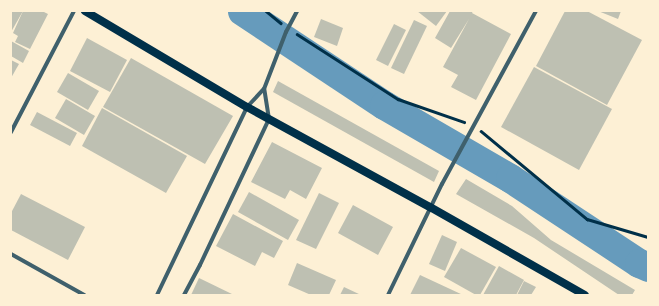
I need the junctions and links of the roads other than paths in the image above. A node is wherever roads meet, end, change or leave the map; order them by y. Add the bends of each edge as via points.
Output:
1 (74, 11) edge
2 (85, 11) edge
3 (297, 11) edge
4 (536, 11) edge
5 (264, 89) junction
6 (247, 107) junction
7 (269, 119) junction
8 (11, 132) edge
9 (430, 207) junction
10 (11, 254) edge
11 (84, 295) edge
12 (158, 295) edge
13 (184, 295) edge
14 (388, 295) edge
15 (585, 295) edge

1 - 8 street
2 - 6 main road
3 - 5 street
4 - 9 street
5 - 6 street
5 - 7 street
6 - 7 main road
6 - 12 street
7 - 9 main road
7 - 13 street
9 - 14 street
9 - 15 main road
10 - 11 street

